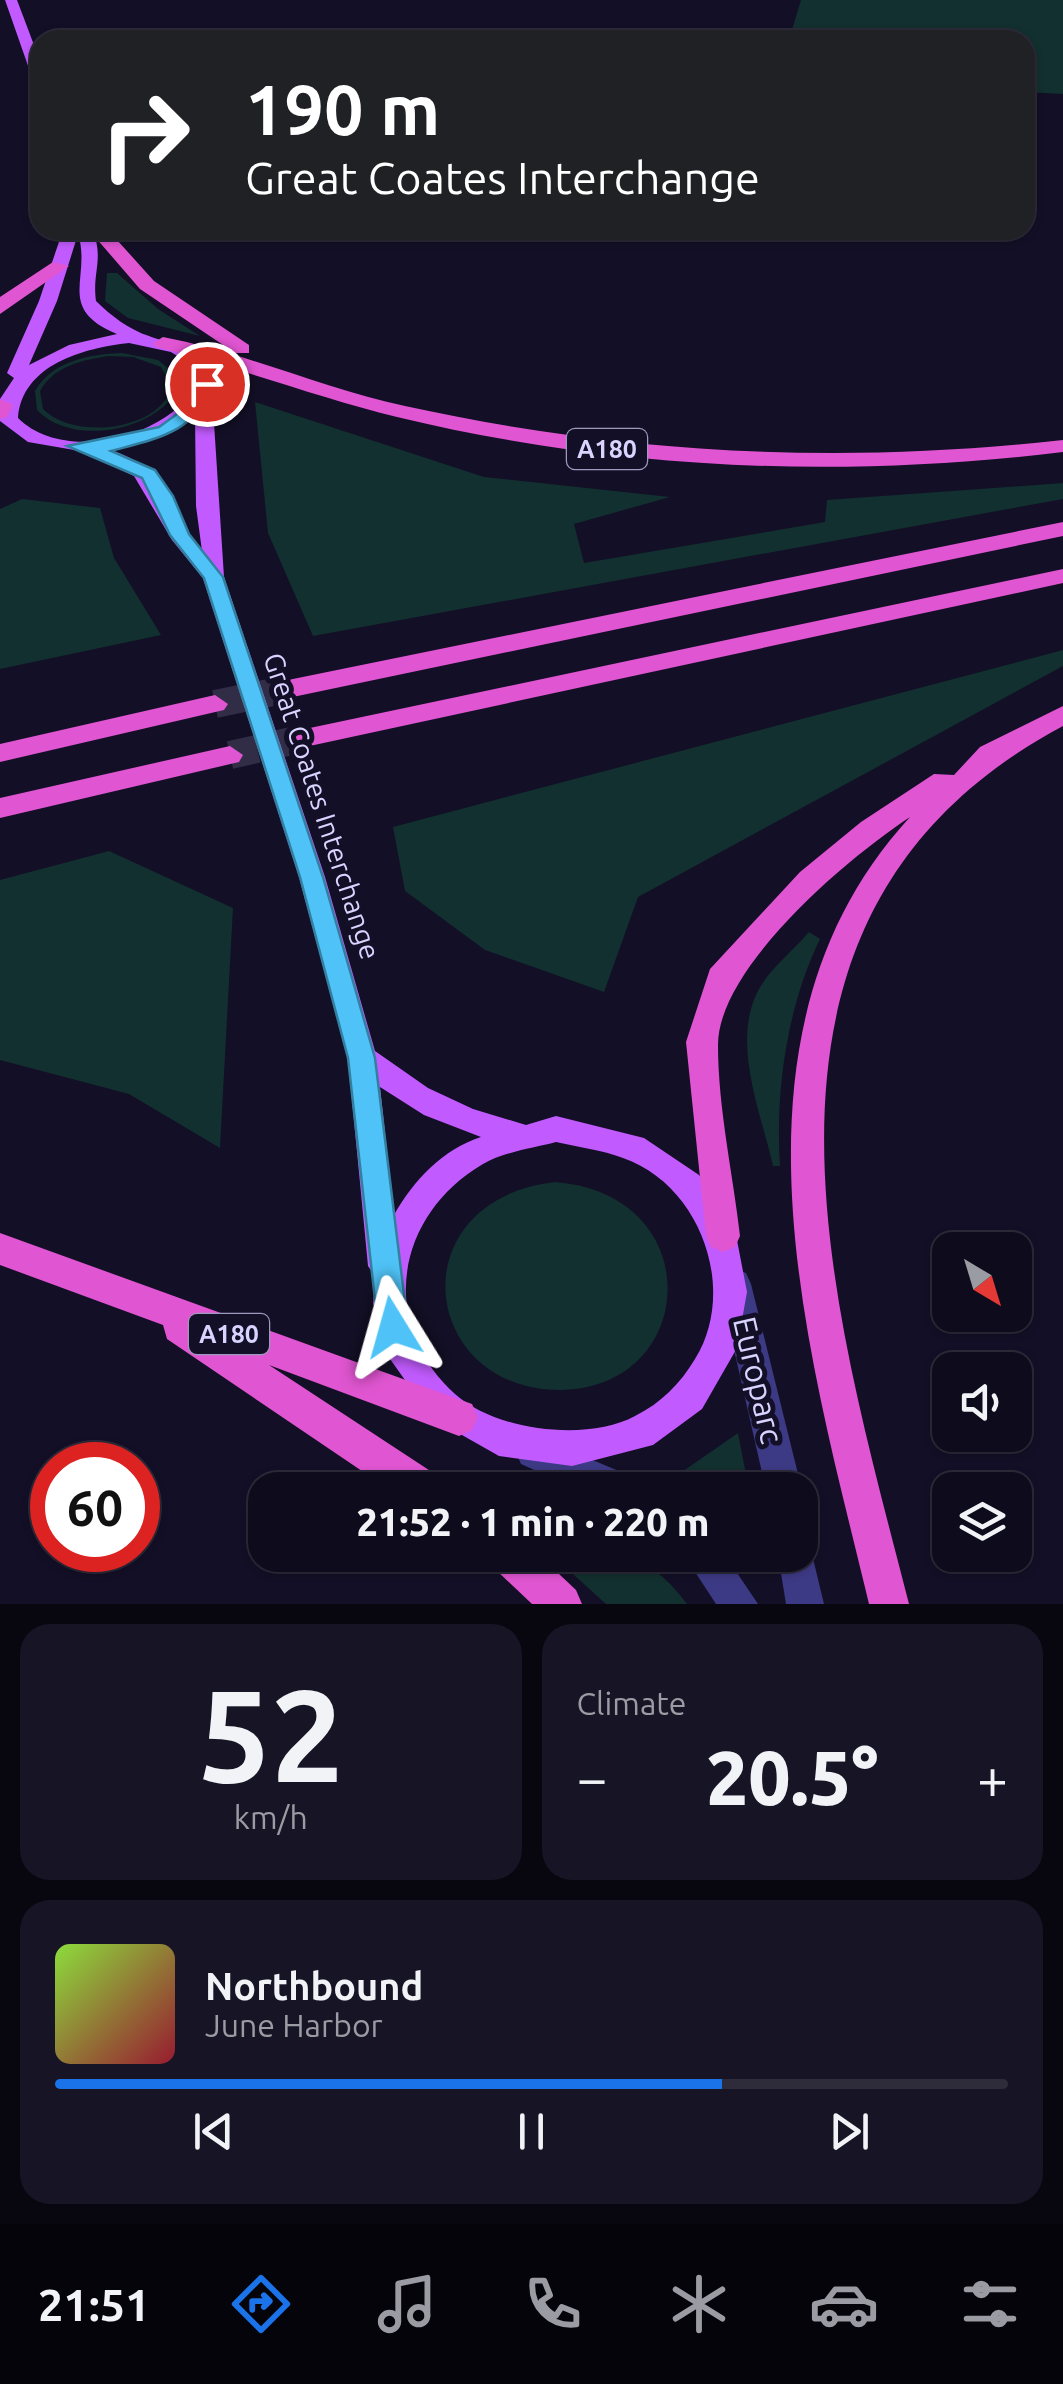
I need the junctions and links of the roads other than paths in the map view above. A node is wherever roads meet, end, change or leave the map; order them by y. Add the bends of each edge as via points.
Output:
1 (11, 0) edge
2 (30, 52) edge
3 (68, 240) edge
4 (89, 240) edge
5 (107, 240) edge
6 (60, 266) junction
7 (0, 308) edge
8 (155, 342) junction
9 (280, 372) junction
10 (14, 378) junction
11 (204, 396) junction
12 (2, 410) edge
13 (76, 446) junction
14 (1063, 446) edge
15 (1063, 529) edge
16 (1063, 576) edge
17 (213, 577) junction
18 (288, 689) tunnel mouth
19 (215, 704) tunnel mouth
20 (1063, 715) edge
21 (305, 738) tunnel mouth
22 (1005, 746) junction
23 (0, 752) edge
24 (230, 755) tunnel mouth
25 (0, 808) edge
26 (362, 1058) junction
27 (516, 1134) junction
28 (722, 1236) junction
29 (0, 1249) edge
30 (731, 1269) junction
31 (387, 1293) junction
32 (142, 1302) junction
33 (458, 1417) junction
34 (494, 1436) junction
35 (397, 1472) edge
36 (578, 1472) edge
37 (780, 1472) edge
38 (527, 1572) edge
39 (715, 1572) edge
40 (799, 1572) edge
41 (562, 1604) edge
42 (739, 1604) edge
43 (804, 1604) edge
44 (889, 1604) edge

1 - 2 main road
3 - 6 main road, Great Coates Interchange
4 - 8 main road via 86,303 111,324
5 - 9 highway via 147,285
6 - 7 highway
6 - 10 main road, Great Coates Interchange
8 - 9 highway, A180
8 - 10 main road via 74,345 36,360
8 - 11 main road, Great Coates Interchange via 200,364
9 - 14 highway, A180 via 398,411 702,461 841,466
10 - 12 main road, Great Coates Interchange
11 - 13 main road, Great Coates Interchange via 165,430 110,446
11 - 17 main road, Great Coates Interchange
12 - 13 main road, Great Coates Interchange via 30,436
13 - 17 main road, Great Coates Interchange via 148,474 180,535
15 - 18 highway
16 - 21 highway
17 - 26 main road, Great Coates Interchange via 312,877
19 - 23 highway
20 - 22 highway
22 - 28 highway via 871,829 810,880 721,978 702,1042
22 - 44 highway via 928,813 874,883 820,1011 807,1080 802,1129 824,1321
24 - 25 highway
26 - 27 main road, Great Coates Interchange via 414,1099 453,1118
26 - 31 main road, Great Coates Interchange
27 - 28 main road, Great Coates Interchange via 590,1131 652,1154 706,1204
27 - 31 main road, Great Coates Interchange via 458,1159 415,1201 390,1260
28 - 30 main road, Great Coates Interchange
29 - 32 highway, A180
30 - 34 main road, Great Coates Interchange via 729,1325 715,1360 673,1410 624,1437 572,1449
30 - 37 street, Europarc
31 - 33 main road, Great Coates Interchange via 406,1360
32 - 33 highway, A180
32 - 35 highway
33 - 34 main road, Great Coates Interchange
34 - 36 street
38 - 41 highway
39 - 42 street
40 - 43 street

